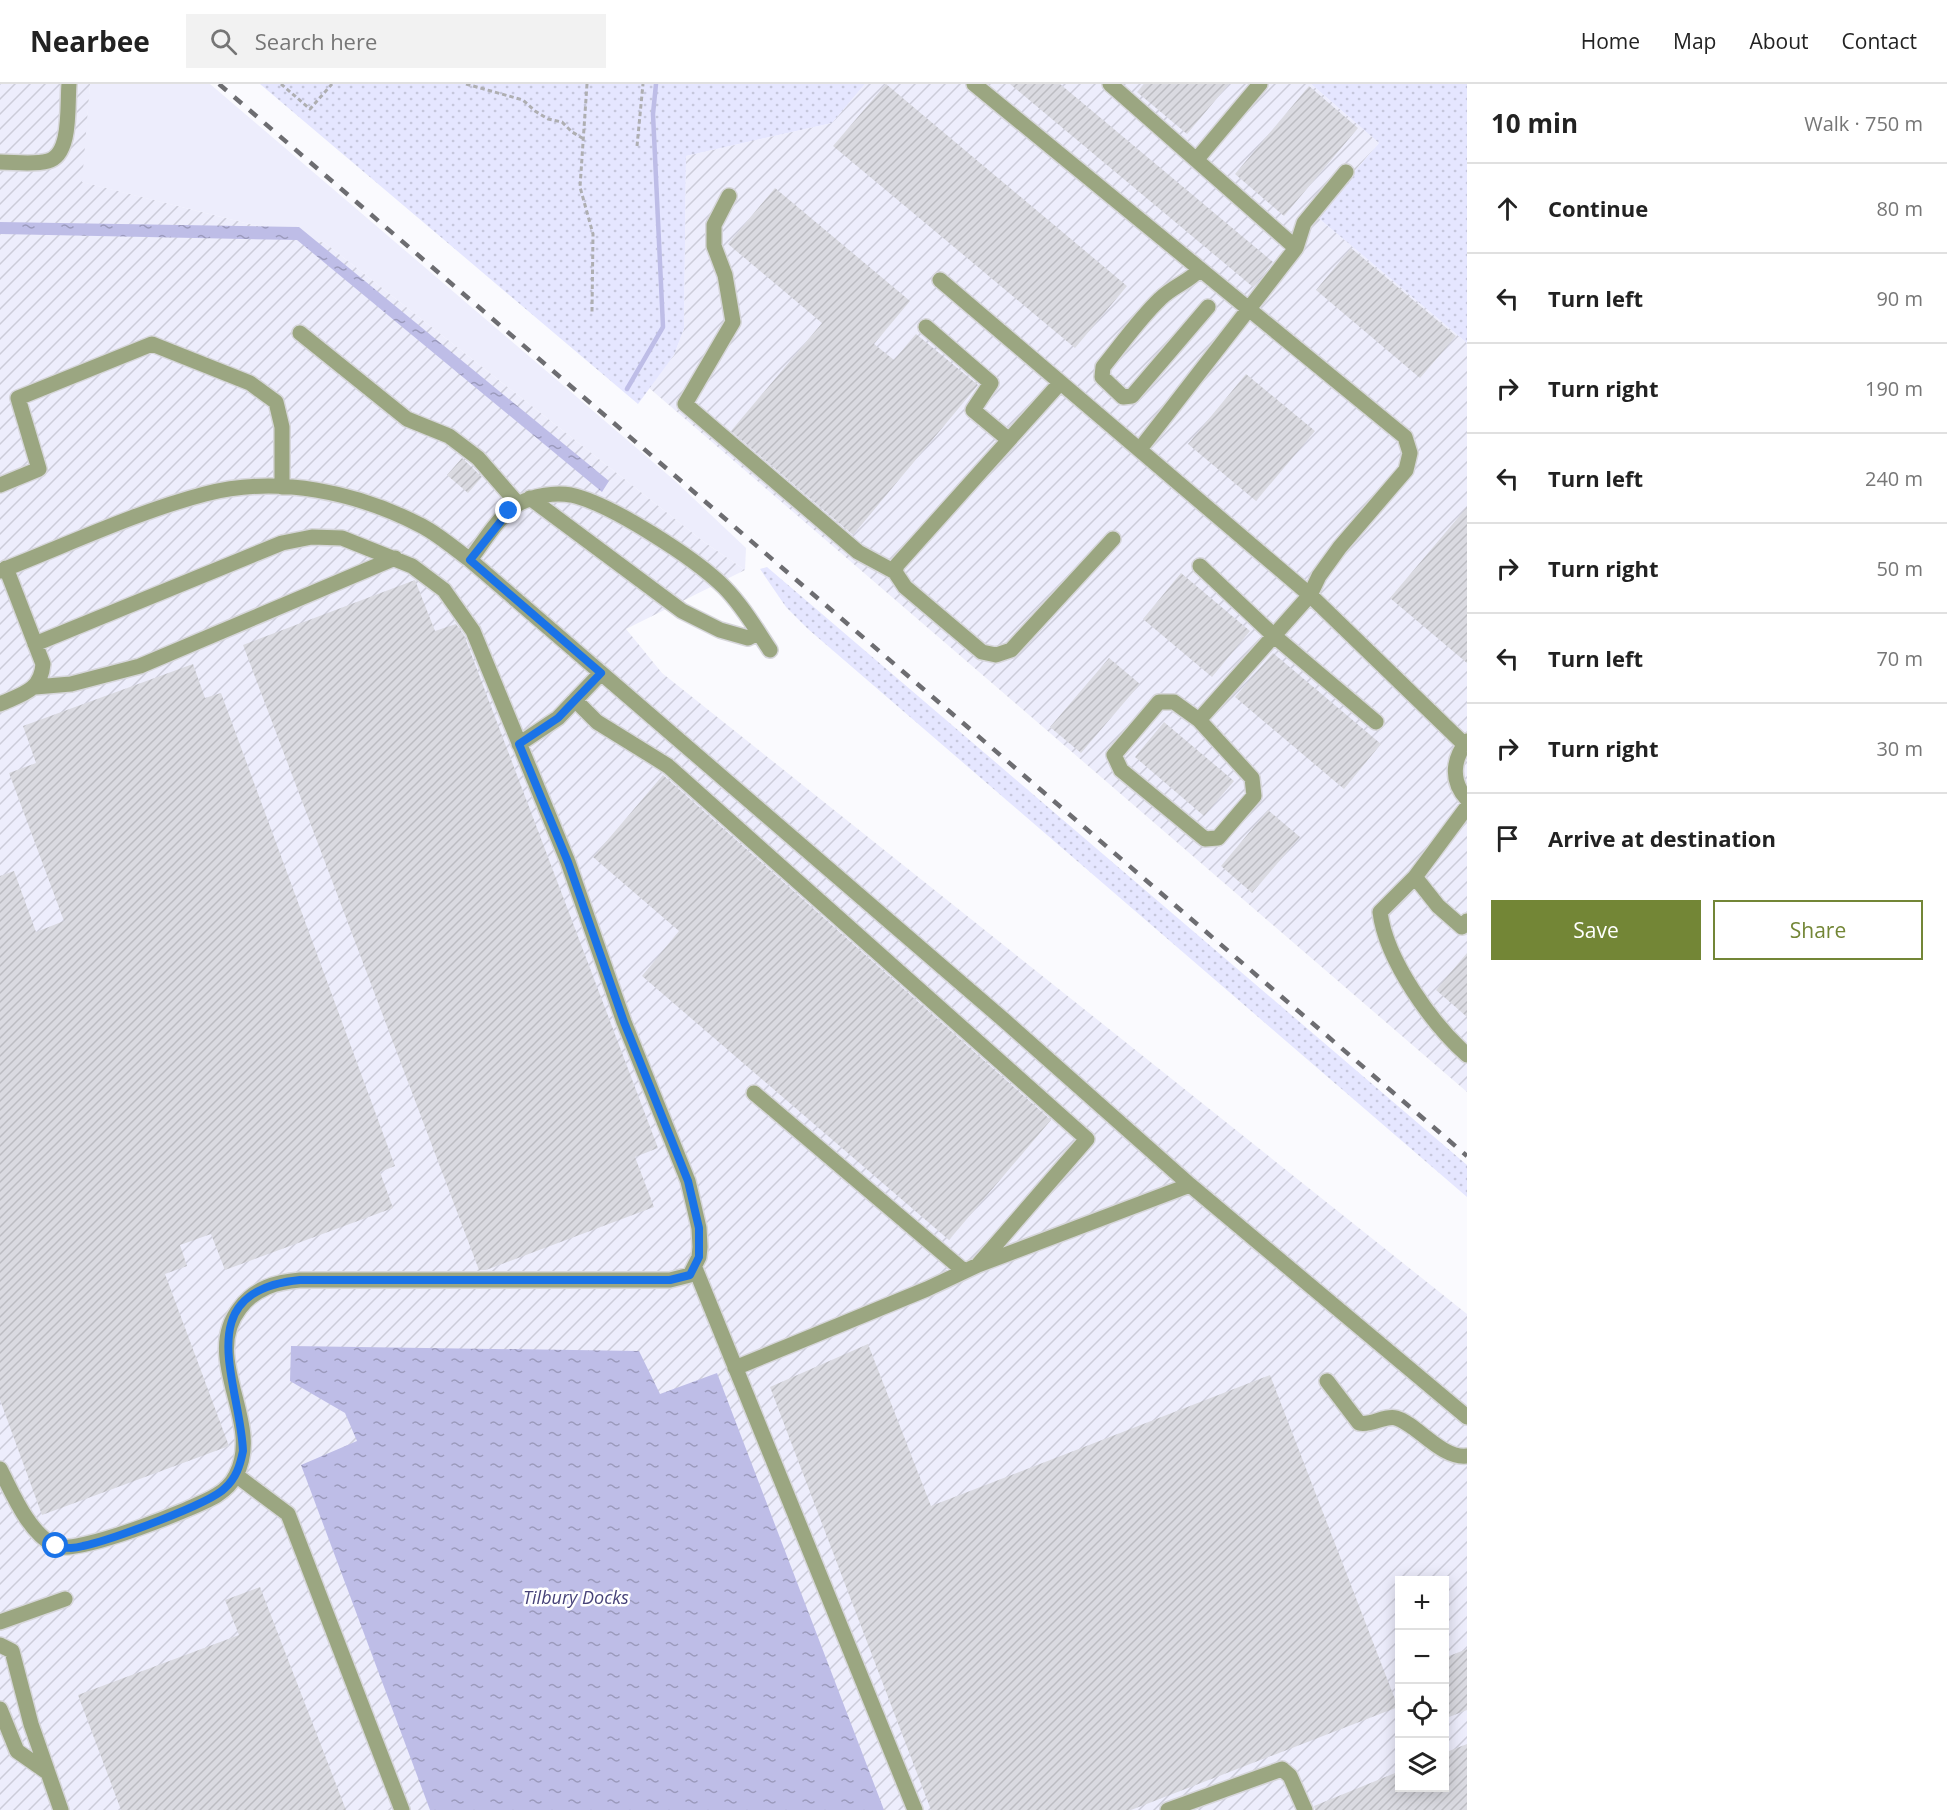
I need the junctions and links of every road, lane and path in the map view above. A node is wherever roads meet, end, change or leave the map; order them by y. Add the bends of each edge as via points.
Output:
1 (69, 84) edge
2 (280, 84) edge
3 (332, 84) edge
4 (466, 84) edge
5 (587, 84) edge
6 (643, 84) edge
7 (974, 84) edge
8 (1110, 84) edge
9 (1260, 84) edge
10 (584, 139) junction
11 (637, 146) dead end
12 (1197, 159) junction
13 (0, 162) edge
14 (1346, 172) dead end
15 (729, 196) dead end
16 (1296, 249) junction
17 (1200, 269) junction
18 (940, 280) dead end
19 (1208, 307) dead end
20 (1250, 308) junction
21 (591, 312) dead end
22 (926, 327) dead end
23 (300, 333) dead end
24 (1060, 383) junction
25 (1009, 440) junction
26 (1140, 449) junction
27 (0, 485) edge
28 (282, 487) junction
29 (524, 501) junction
30 (1113, 539) dead end
31 (395, 558) junction
32 (470, 560) junction
33 (1200, 566) dead end
34 (3, 569) edge
35 (895, 572) junction
36 (1310, 595) junction
37 (758, 633) junction
38 (1273, 635) junction
39 (35, 644) junction
40 (770, 650) dead end
41 (601, 673) junction
42 (35, 687) junction
43 (575, 700) junction
44 (0, 704) edge
45 (1199, 720) junction
46 (1376, 722) dead end
47 (1466, 742) edge
48 (519, 744) junction
49 (694, 752) junction
50 (668, 766) junction
51 (1467, 799) edge
52 (1467, 807) edge
53 (1411, 881) junction
54 (1467, 921) edge
55 (1467, 1055) edge
56 (754, 1093) dead end
57 (1190, 1185) junction
58 (695, 1268) junction
59 (971, 1268) junction
60 (735, 1368) junction
61 (1327, 1380) dead end
62 (1467, 1417) edge
63 (1467, 1456) edge
64 (0, 1469) edge
65 (236, 1475) junction
66 (65, 1599) dead end
67 (0, 1622) edge
68 (0, 1646) edge
69 (0, 1709) edge
70 (47, 1772) junction
71 (61, 1810) edge
72 (402, 1810) edge
73 (915, 1810) edge
74 (1168, 1810) edge
75 (1305, 1810) edge

1 - 13 street via 64,146 55,158 46,162
2 - 3 path via 310,109
4 - 10 path via 523,100
5 - 10 path
6 - 11 path
7 - 17 street
8 - 12 street
9 - 12 street
10 - 21 path via 580,187 593,234
12 - 16 street
14 - 16 street via 1305,223
15 - 35 street via 714,225 714,246 725,275 733,322 685,404 858,552
16 - 20 street
17 - 19 street via 1158,300 1103,367 1102,377 1123,397 1132,396
17 - 20 street
18 - 24 street
20 - 26 street
20 - 36 street via 1405,437 1410,453 1406,470 1340,547
22 - 25 street via 991,384 973,410
23 - 29 street via 407,420 449,436
24 - 25 street
24 - 26 street
25 - 35 street via 897,565
26 - 36 street
27 - 28 street via 39,469 18,398 152,344 250,384 276,402 282,427
28 - 32 street via 363,501 423,526
28 - 34 street via 207,494
29 - 32 street via 509,511
29 - 37 street via 700,622 748,638
29 - 37 street via 572,496 600,505 638,526 714,577
30 - 35 street via 1011,650 1002,654 982,652 904,587
31 - 39 street via 342,538 312,537 282,543
31 - 42 street via 140,666 71,684
31 - 48 street via 444,590 458,608 473,631
32 - 41 street
33 - 38 street
34 - 39 street
36 - 38 street
36 - 47 street
37 - 40 street
38 - 45 street
38 - 46 street
39 - 42 street via 43,664 42,677
41 - 43 street
41 - 49 street
42 - 44 street
43 - 48 street via 558,718
43 - 50 street via 597,722
45 - 45 street via 1174,702 1159,702 1114,755 1121,770 1205,839 1218,838 1254,796 1252,778
47 - 51 street via 1454,766 1455,780
48 - 58 street via 568,862 624,1022 688,1181 699,1228
49 - 50 street
49 - 57 street
50 - 59 street via 1087,1139
52 - 53 street
53 - 54 street via 1462,927
53 - 55 street via 1380,912 1383,931 1403,972 1446,1037
56 - 59 street
57 - 59 street
57 - 62 street
58 - 60 street
58 - 65 street via 690,1275 670,1280 300,1280 263,1288 236,1312 227,1336 227,1363 243,1451
59 - 60 street
60 - 73 street
61 - 63 street via 1359,1423 1395,1418 1451,1453
64 - 65 street via 34,1527 56,1546 68,1549 95,1543 211,1498
65 - 72 street via 288,1514
66 - 67 street
68 - 70 street via 12,1651
69 - 70 street via 17,1751
70 - 71 street
74 - 75 street via 1282,1769 1287,1771

